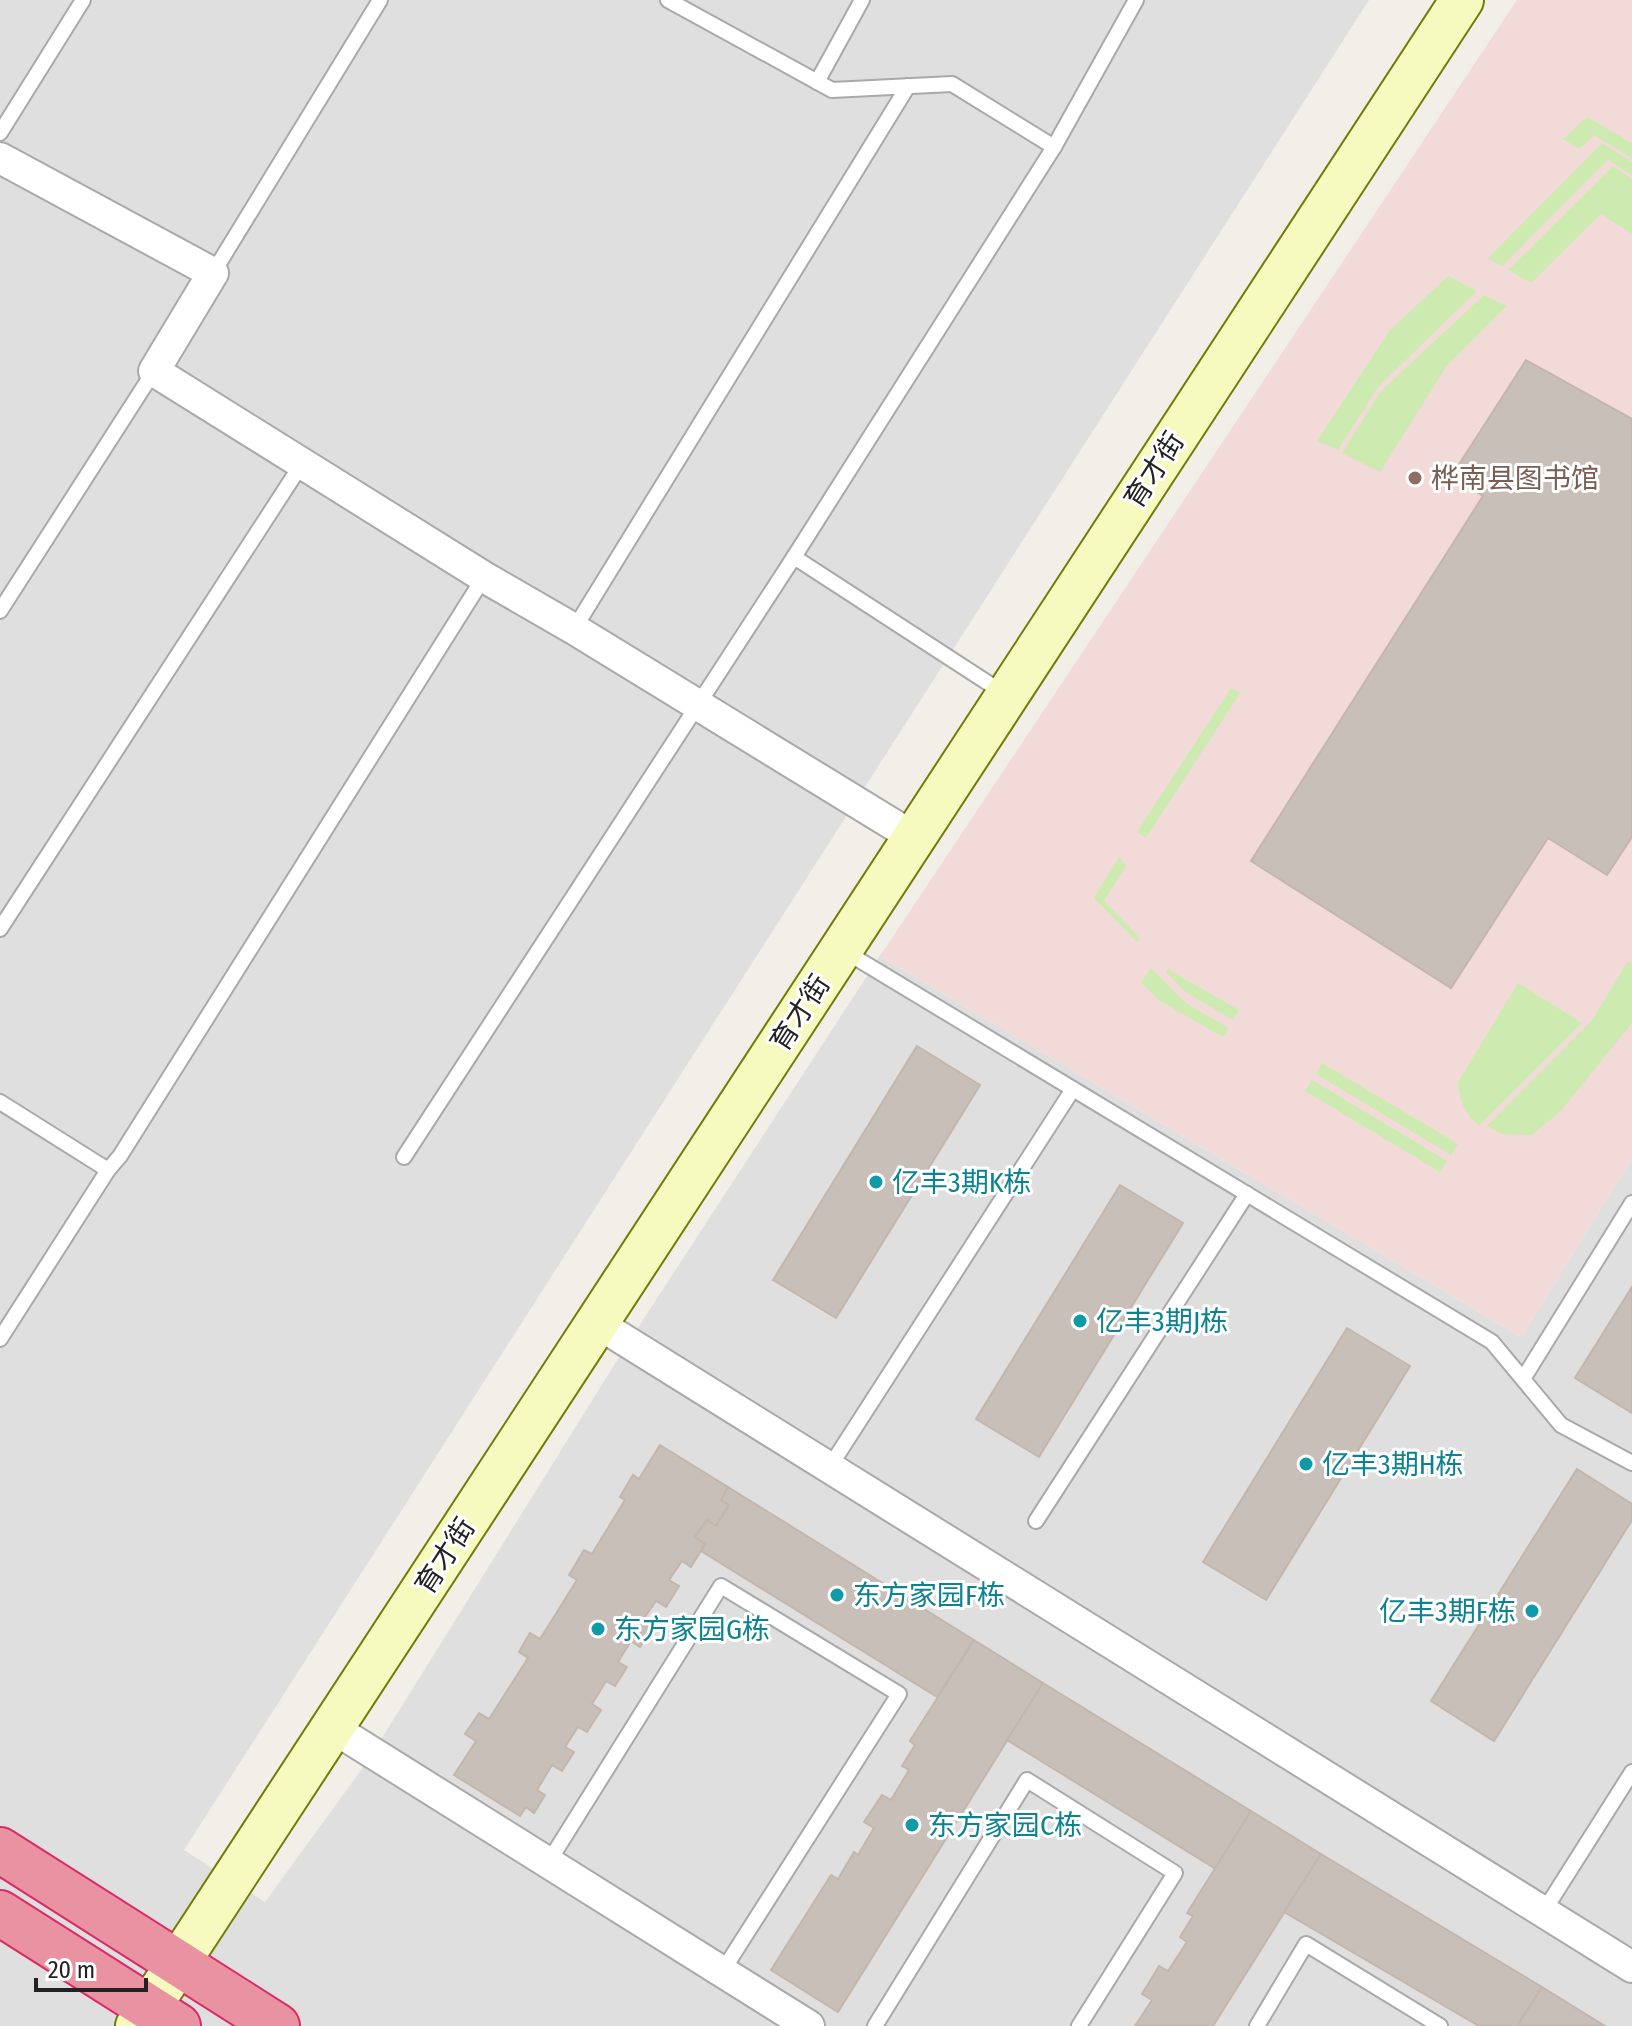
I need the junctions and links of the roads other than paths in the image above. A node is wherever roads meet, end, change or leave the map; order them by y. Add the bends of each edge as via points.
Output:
1 (83, 0) edge
2 (380, 0) edge
3 (668, 0) edge
4 (862, 0) edge
5 (1136, 0) edge
6 (1462, 0) edge
7 (817, 82) junction
8 (908, 86) junction
9 (0, 133) edge
10 (1054, 147) junction
11 (0, 158) edge
12 (213, 273) junction
13 (154, 371) junction
14 (303, 462) junction
15 (794, 557) junction
16 (484, 577) junction
17 (0, 611) edge
18 (574, 629) junction
19 (1007, 695) junction
20 (700, 706) junction
21 (915, 838) junction
22 (0, 929) edge
23 (842, 950) junction
24 (1073, 1089) junction
25 (0, 1102) edge
26 (404, 1157) dead end
27 (108, 1170) junction
28 (1247, 1194) junction
29 (1632, 1203) edge
30 (597, 1323) junction
31 (0, 1339) edge
32 (1523, 1379) junction
33 (1632, 1463) edge
34 (829, 1468) junction
35 (1036, 1521) dead end
36 (333, 1728) junction
37 (1632, 1772) edge
38 (0, 1850) edge
39 (548, 1863) junction
40 (1544, 1911) junction
41 (0, 1913) edge
42 (179, 1963) junction
43 (1632, 1967) edge
44 (722, 1972) junction
45 (155, 2020) edge
46 (277, 2026) edge
47 (809, 2026) edge
48 (875, 2026) edge
49 (1079, 2026) edge
50 (1257, 2026) edge
51 (1440, 2026) edge

1 - 9 lane
2 - 12 lane
3 - 7 lane
4 - 7 lane
5 - 10 lane
6 - 19 street, 育才街
7 - 8 lane via 832,90
8 - 10 lane via 952,84
8 - 18 lane
10 - 15 lane
11 - 12 street
12 - 13 street
13 - 14 street
13 - 17 lane
14 - 16 street
14 - 22 lane
15 - 19 lane
15 - 20 lane
16 - 18 street
16 - 27 lane
18 - 20 street
19 - 21 street, 育才街
20 - 21 street
20 - 26 lane
21 - 23 street, 育才街
23 - 24 lane
23 - 30 street, 育才街
24 - 28 lane
24 - 34 lane
25 - 27 lane
27 - 31 lane
28 - 32 lane via 1492,1342
28 - 35 lane
29 - 32 lane
30 - 34 street
30 - 36 street, 育才街
32 - 33 lane via 1561,1425
34 - 40 street
36 - 39 street
36 - 42 street, 育才街
37 - 40 lane
38 - 42 highway
39 - 44 street
39 - 44 lane via 721,1586 899,1694
40 - 43 street
41 - 45 highway
42 - 45 street, 育才街
42 - 46 highway
44 - 47 street
48 - 49 lane via 1027,1780 1175,1873
50 - 51 lane via 1306,1944

